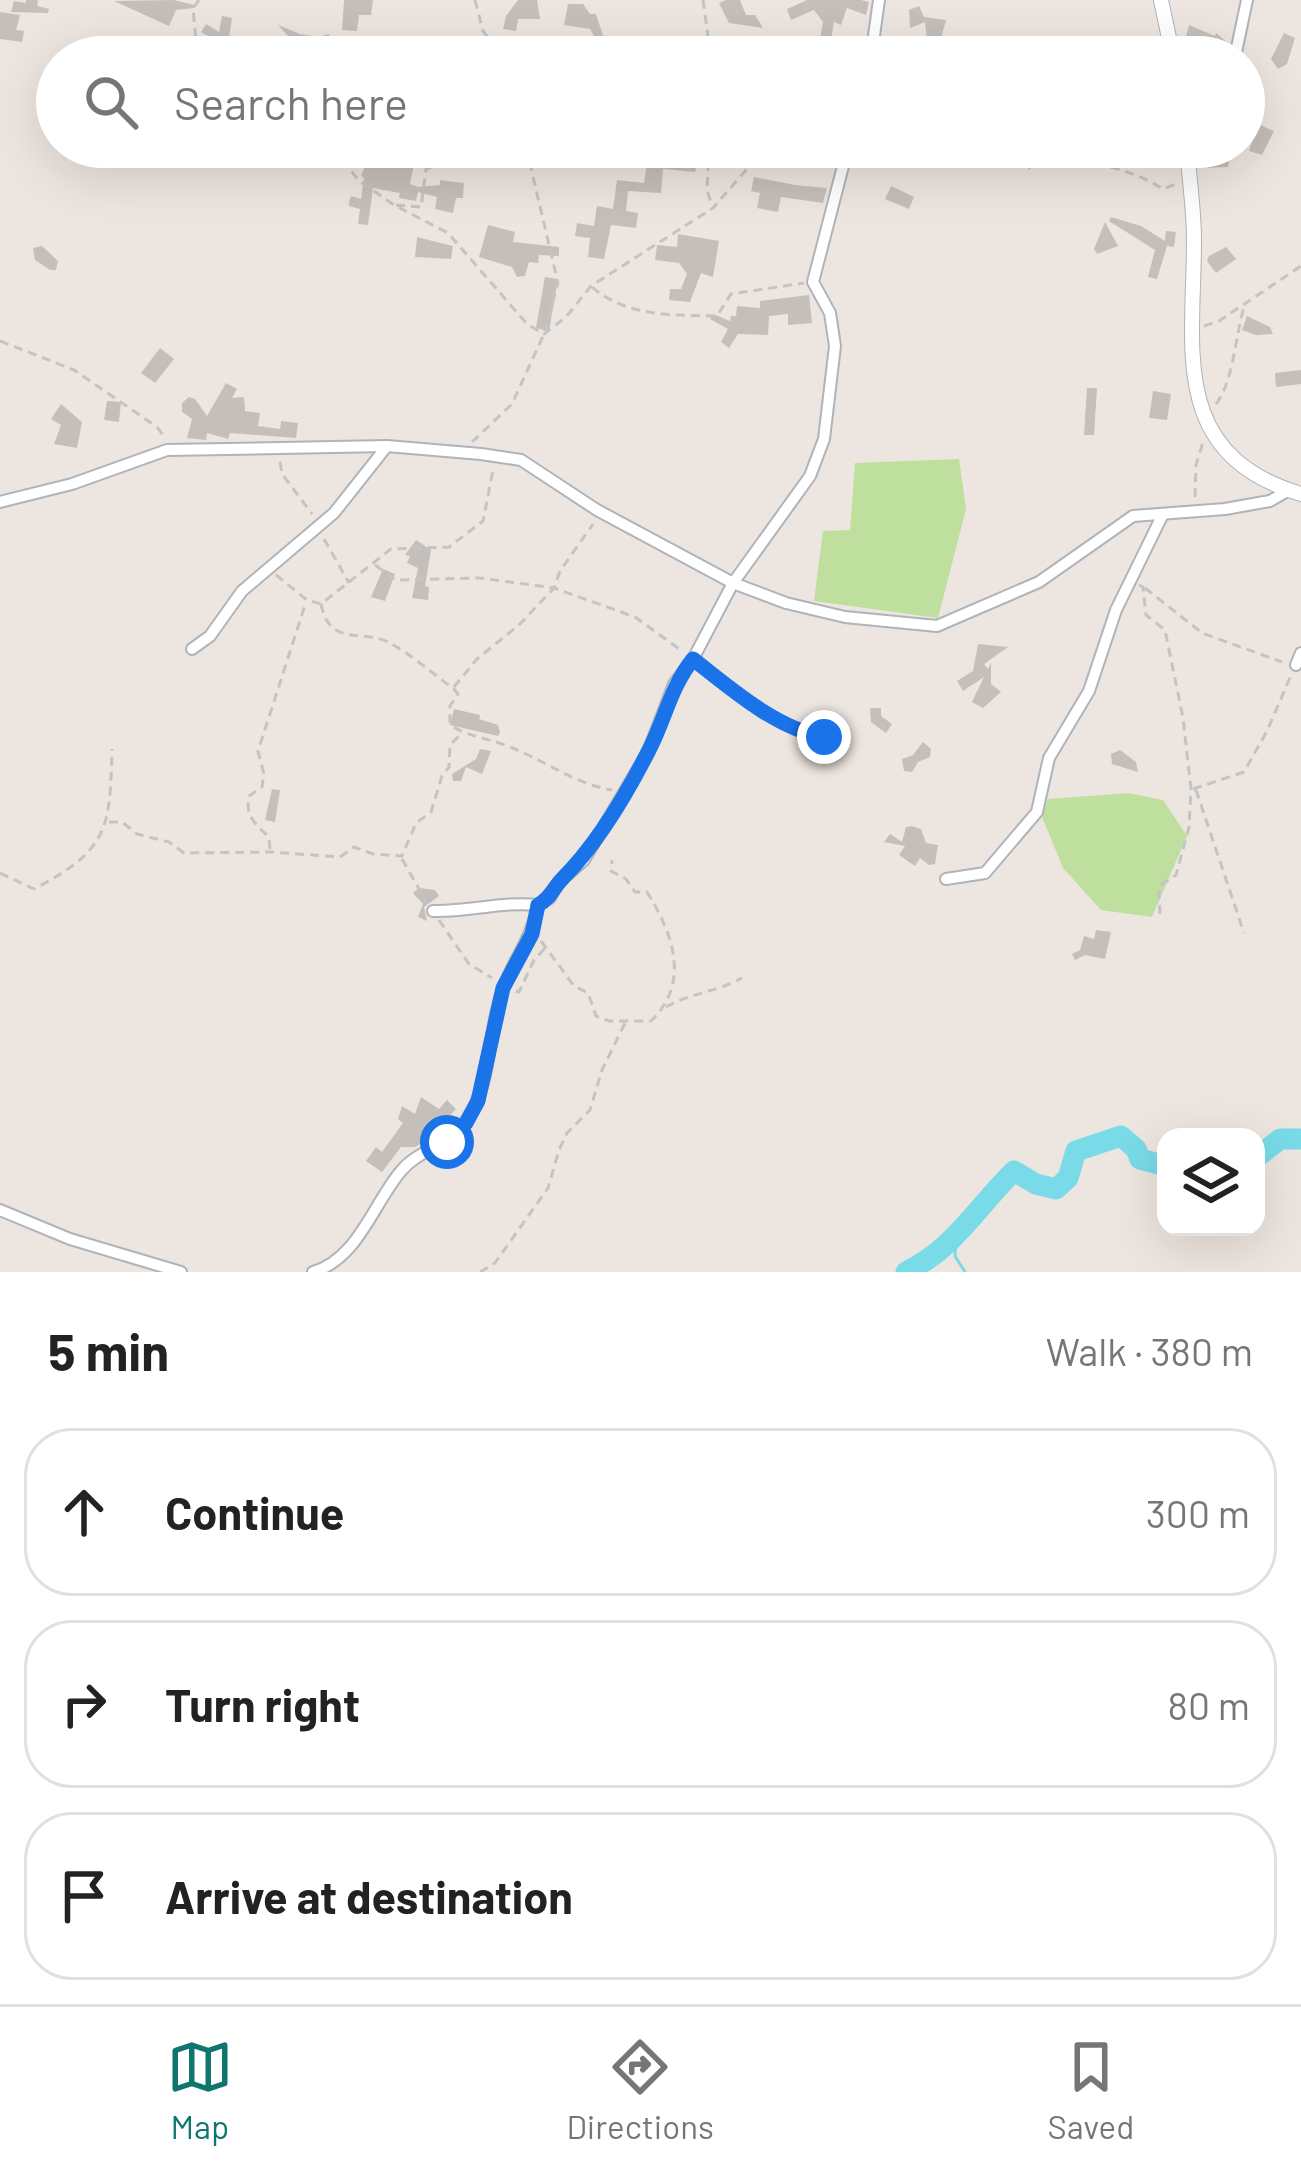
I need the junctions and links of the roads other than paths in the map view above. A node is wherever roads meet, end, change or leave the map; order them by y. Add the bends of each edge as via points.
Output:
1 (879, 0) edge
2 (1161, 0) edge
3 (1247, 0) edge
4 (874, 36) edge
5 (1169, 36) edge
6 (1242, 36) edge
7 (843, 168) edge
8 (1188, 168) edge
9 (387, 446) junction
10 (1295, 492) edge
11 (0, 502) edge
12 (1162, 516) junction
13 (733, 584) junction
14 (192, 649) dead end
15 (946, 879) dead end
16 (538, 905) junction
17 (433, 911) road end
18 (0, 1210) edge
19 (181, 1272) edge
20 (313, 1272) edge

1 - 4 street
2 - 5 street
3 - 6 street
7 - 13 street via 813,282 835,346 824,439 810,476
8 - 10 street via 1201,406 1234,461
9 - 11 street via 167,450
9 - 13 street via 521,460
9 - 14 street via 334,513 242,591
10 - 12 street
12 - 13 street via 1124,520 1039,582 938,626 844,617
12 - 15 street via 1088,692 1049,758 1037,812 986,873
13 - 16 street via 584,860
16 - 17 street
16 - 20 street via 503,988 483,1084 466,1123 402,1170 340,1259
18 - 19 street

